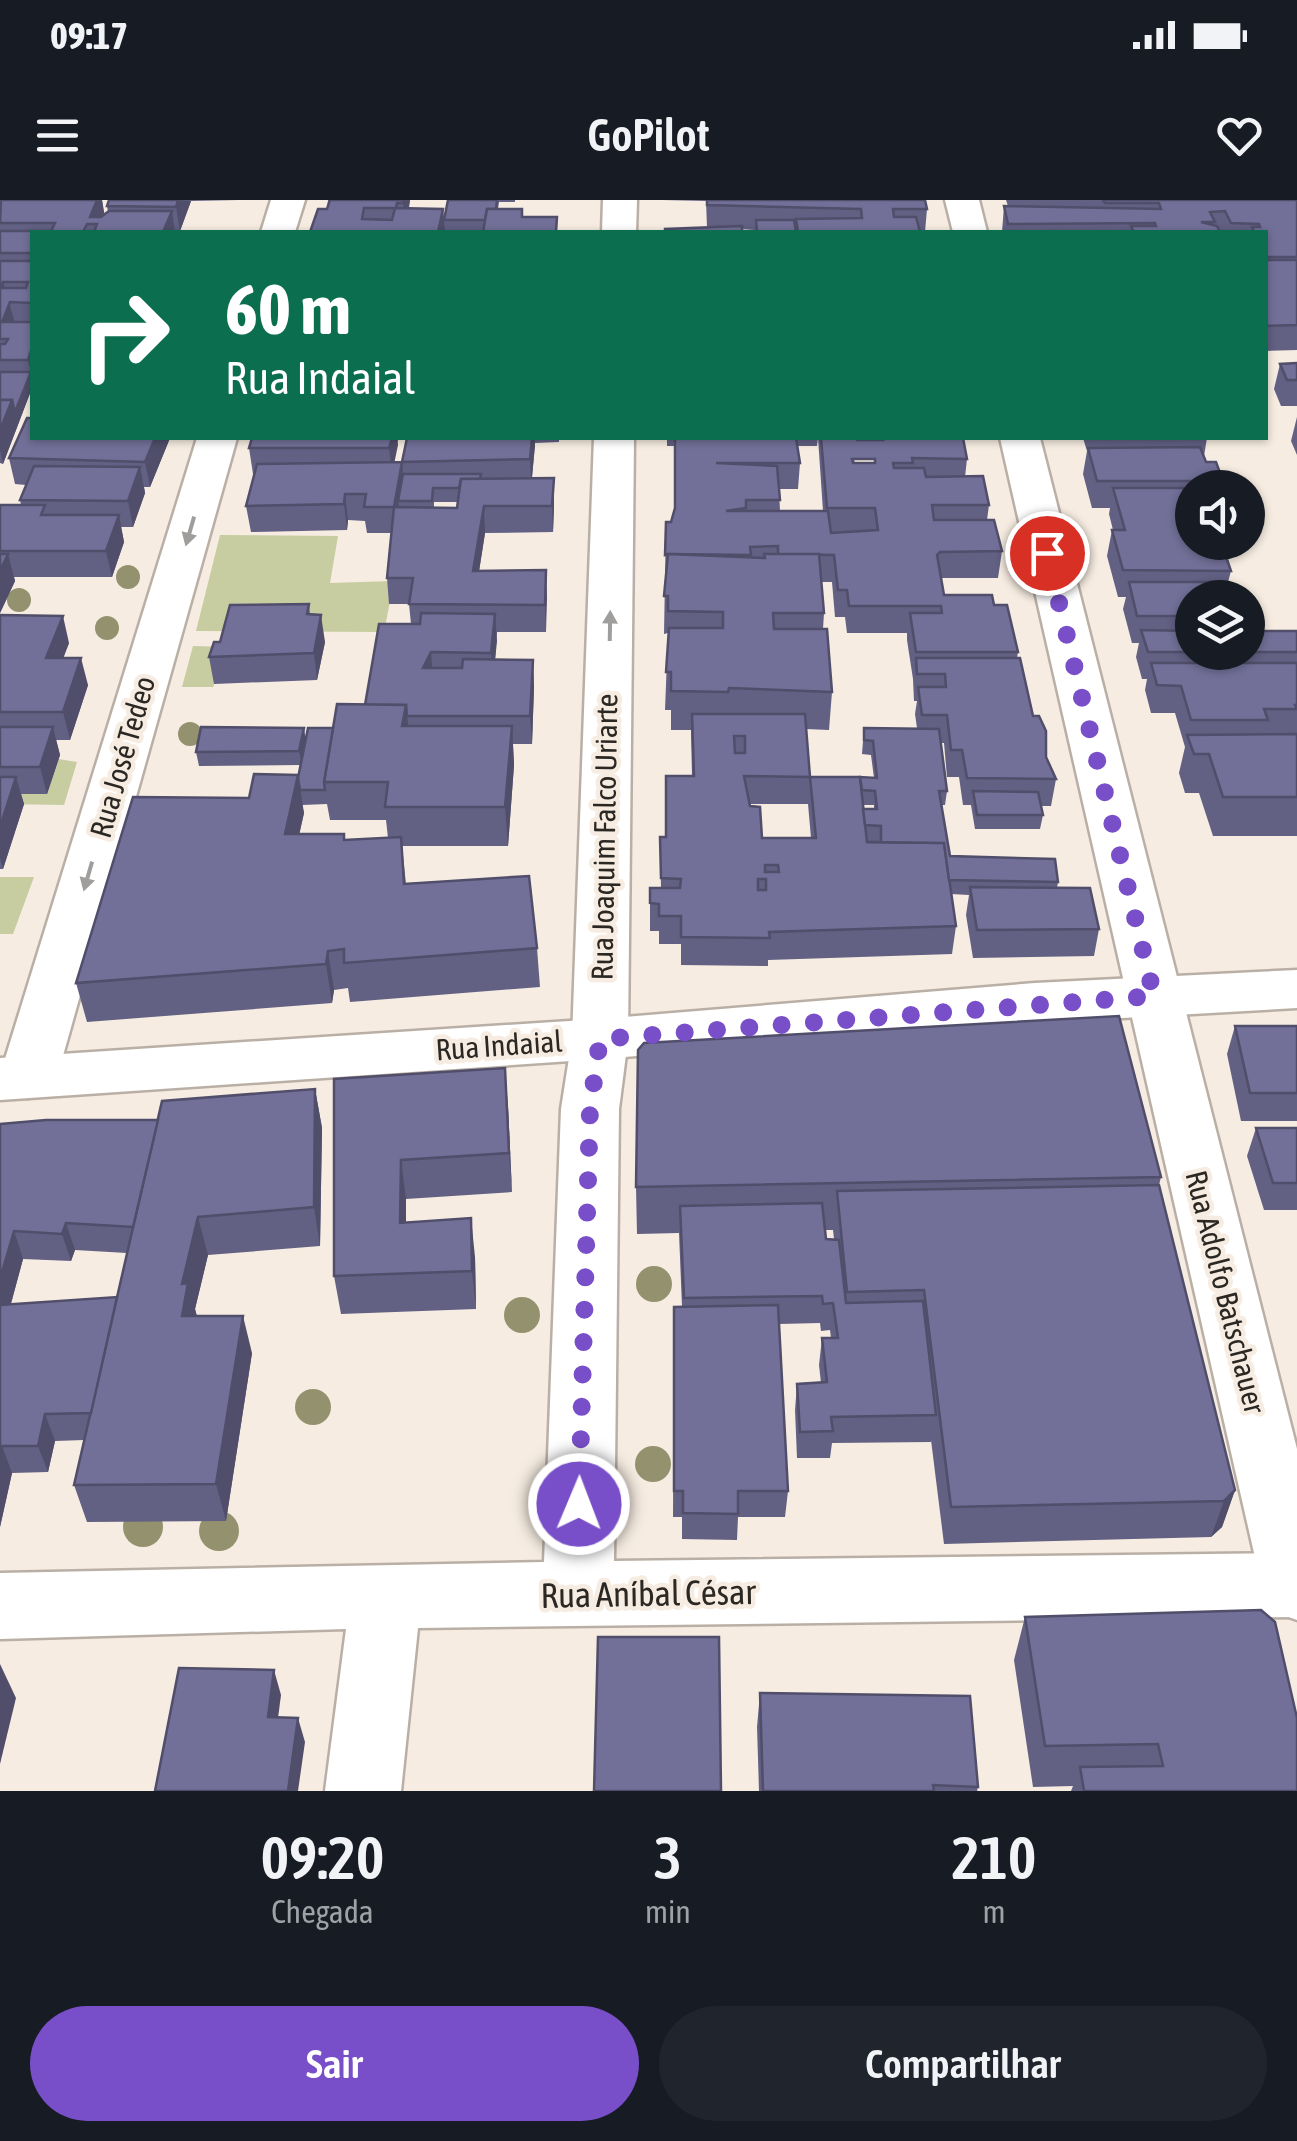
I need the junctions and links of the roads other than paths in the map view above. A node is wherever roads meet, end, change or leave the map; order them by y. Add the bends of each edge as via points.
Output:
1 (288, 200) edge
2 (620, 200) edge
3 (962, 200) edge
4 (279, 230) edge
5 (619, 230) edge
6 (970, 230) edge
7 (217, 440) edge
8 (614, 440) edge
9 (1020, 440) edge
10 (1297, 988) edge
11 (1154, 996) junction
12 (600, 1039) junction
13 (14, 1078) edge
14 (1297, 1586) edge
15 (386, 1596) junction
16 (578, 1596) junction
17 (0, 1606) edge
18 (363, 1791) edge

1 - 4 street
2 - 5 street
3 - 6 street
7 -> 13 street, Rua José Tedeo
12 -> 8 street, Rua Joaquim Falco Uriarte
9 - 11 street, Rua Adolfo Batschauer
10 - 11 street, Rua Indaial
11 - 12 street, Rua Indaial
11 - 14 street, Rua Adolfo Batschauer
12 - 13 street, Rua Indaial
12 - 16 street, Rua Joaquim Falco Uriarte via 590,1109
14 - 16 street, Rua Aníbal César
15 - 16 street, Rua Aníbal César
15 - 17 street, Rua Aníbal César
15 - 18 street

